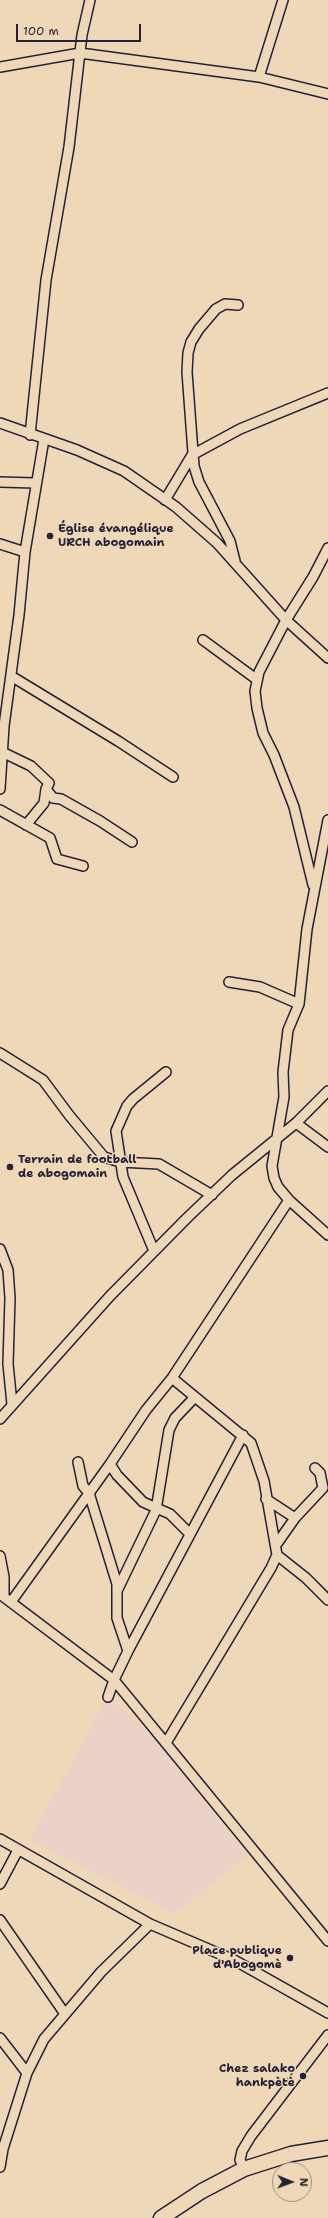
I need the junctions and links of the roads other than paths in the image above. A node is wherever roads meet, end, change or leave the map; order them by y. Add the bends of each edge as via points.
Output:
1 (90, 0) edge
2 (283, 0) edge
3 (80, 54) junction
4 (0, 67) edge
5 (259, 77) junction
6 (328, 94) edge
7 (238, 305) dead end
8 (328, 393) edge
9 (0, 423) edge
10 (30, 435) junction
11 (44, 439) junction
12 (192, 455) junction
13 (0, 482) edge
14 (35, 483) junction
15 (165, 500) junction
16 (0, 544) edge
17 (328, 548) edge
18 (25, 552) junction
19 (235, 562) junction
20 (286, 620) junction
21 (203, 640) dead end
22 (328, 658) edge
23 (10, 676) junction
24 (256, 679) junction
25 (2, 752) edge
26 (173, 777) dead end
27 (0, 789) edge
28 (46, 789) junction
29 (0, 810) edge
30 (328, 820) edge
31 (26, 825) junction
32 (132, 842) dead end
33 (83, 866) dead end
34 (314, 888) junction
35 (229, 982) dead end
36 (299, 1004) junction
37 (0, 1052) edge
38 (166, 1072) dead end
39 (328, 1091) edge
40 (296, 1123) junction
41 (276, 1137) junction
42 (328, 1147) edge
43 (120, 1162) junction
44 (212, 1194) junction
45 (288, 1200) junction
46 (328, 1235) edge
47 (0, 1249) edge
48 (154, 1251) junction
49 (172, 1378) junction
50 (195, 1397) junction
51 (12, 1404) junction
52 (0, 1418) edge
53 (243, 1434) junction
54 (78, 1462) dead end
55 (110, 1464) junction
56 (315, 1468) dead end
57 (89, 1493) junction
58 (266, 1499) junction
59 (157, 1506) junction
60 (295, 1518) junction
61 (190, 1534) junction
62 (276, 1545) junction
63 (277, 1555) junction
64 (0, 1556) edge
65 (117, 1591) junction
66 (5, 1598) edge
67 (328, 1600) edge
68 (128, 1651) junction
69 (114, 1680) junction
70 (108, 1697) dead end
71 (166, 1743) junction
72 (0, 1839) edge
73 (18, 1850) junction
74 (0, 1884) edge
75 (0, 1920) edge
76 (150, 1924) junction
77 (328, 1941) edge
78 (328, 2013) edge
79 (64, 2014) junction
80 (328, 2035) edge
81 (0, 2038) edge
82 (27, 2073) junction
83 (328, 2148) edge
84 (0, 2167) edge
85 (244, 2169) junction
86 (161, 2218) edge

1 - 3 street
2 - 5 street
3 - 4 street
3 - 5 street
3 - 10 street via 69,147 46,280
5 - 6 street
7 - 12 street via 225,304 216,309 191,342 188,372
8 - 12 street via 240,429
9 - 10 street
10 - 11 street
11 - 14 street
11 - 15 street via 77,450 124,471
12 - 15 street
12 - 19 street via 199,482 230,541
13 - 14 street
14 - 18 street
15 - 19 street via 217,543
16 - 18 street
17 - 20 street
18 - 23 street
19 - 20 street
20 - 22 street
20 - 24 street
21 - 24 street
23 - 25 street
23 - 26 street
24 - 34 street via 257,708 263,733 294,807
25 - 27 street
25 - 28 street via 31,766 49,783
28 - 31 street via 44,803
28 - 32 street via 53,798 61,799
29 - 31 street
30 - 34 street
31 - 33 street via 50,838 57,859
34 - 36 street via 306,929
35 - 36 street via 260,987
36 - 41 street via 288,1030 283,1072 284,1097
37 - 43 street via 43,1080 93,1146 104,1157
38 - 43 street via 127,1106 116,1131
39 - 40 street
40 - 41 street
40 - 42 street
41 - 44 street
41 - 45 street via 272,1166 274,1178
43 - 44 street via 159,1164
43 - 48 street via 128,1190
44 - 48 street
45 - 46 street
45 - 49 street
47 - 51 street via 8,1270 8,1364
48 - 51 street
49 - 50 street
49 - 55 street via 146,1410
50 - 53 street
50 - 59 street via 175,1418 169,1430
51 - 52 street
53 - 58 street via 256,1454
53 - 61 street
54 - 57 street via 83,1486
55 - 57 street
55 - 59 street via 142,1502 149,1506
56 - 60 street via 320,1473 323,1488
57 - 65 street
57 - 66 street
58 - 60 street
58 - 62 street
59 - 61 street via 170,1514
59 - 65 street via 148,1530
60 - 62 street
61 - 68 street
62 - 63 street
63 - 67 street
63 - 71 street
64 - 66 street
65 - 68 street via 118,1618
66 - 69 street
68 - 69 street
69 - 70 street
69 - 71 street
71 - 77 street
72 - 73 street
73 - 74 street
73 - 76 street
75 - 79 street
76 - 78 street via 234,1960
76 - 79 street via 101,1972
79 - 82 street via 44,2040
80 - 85 street via 245,2145 240,2160
81 - 82 street
82 - 84 street via 3,2149
83 - 85 main road via 291,2154
85 - 86 main road via 202,2191

